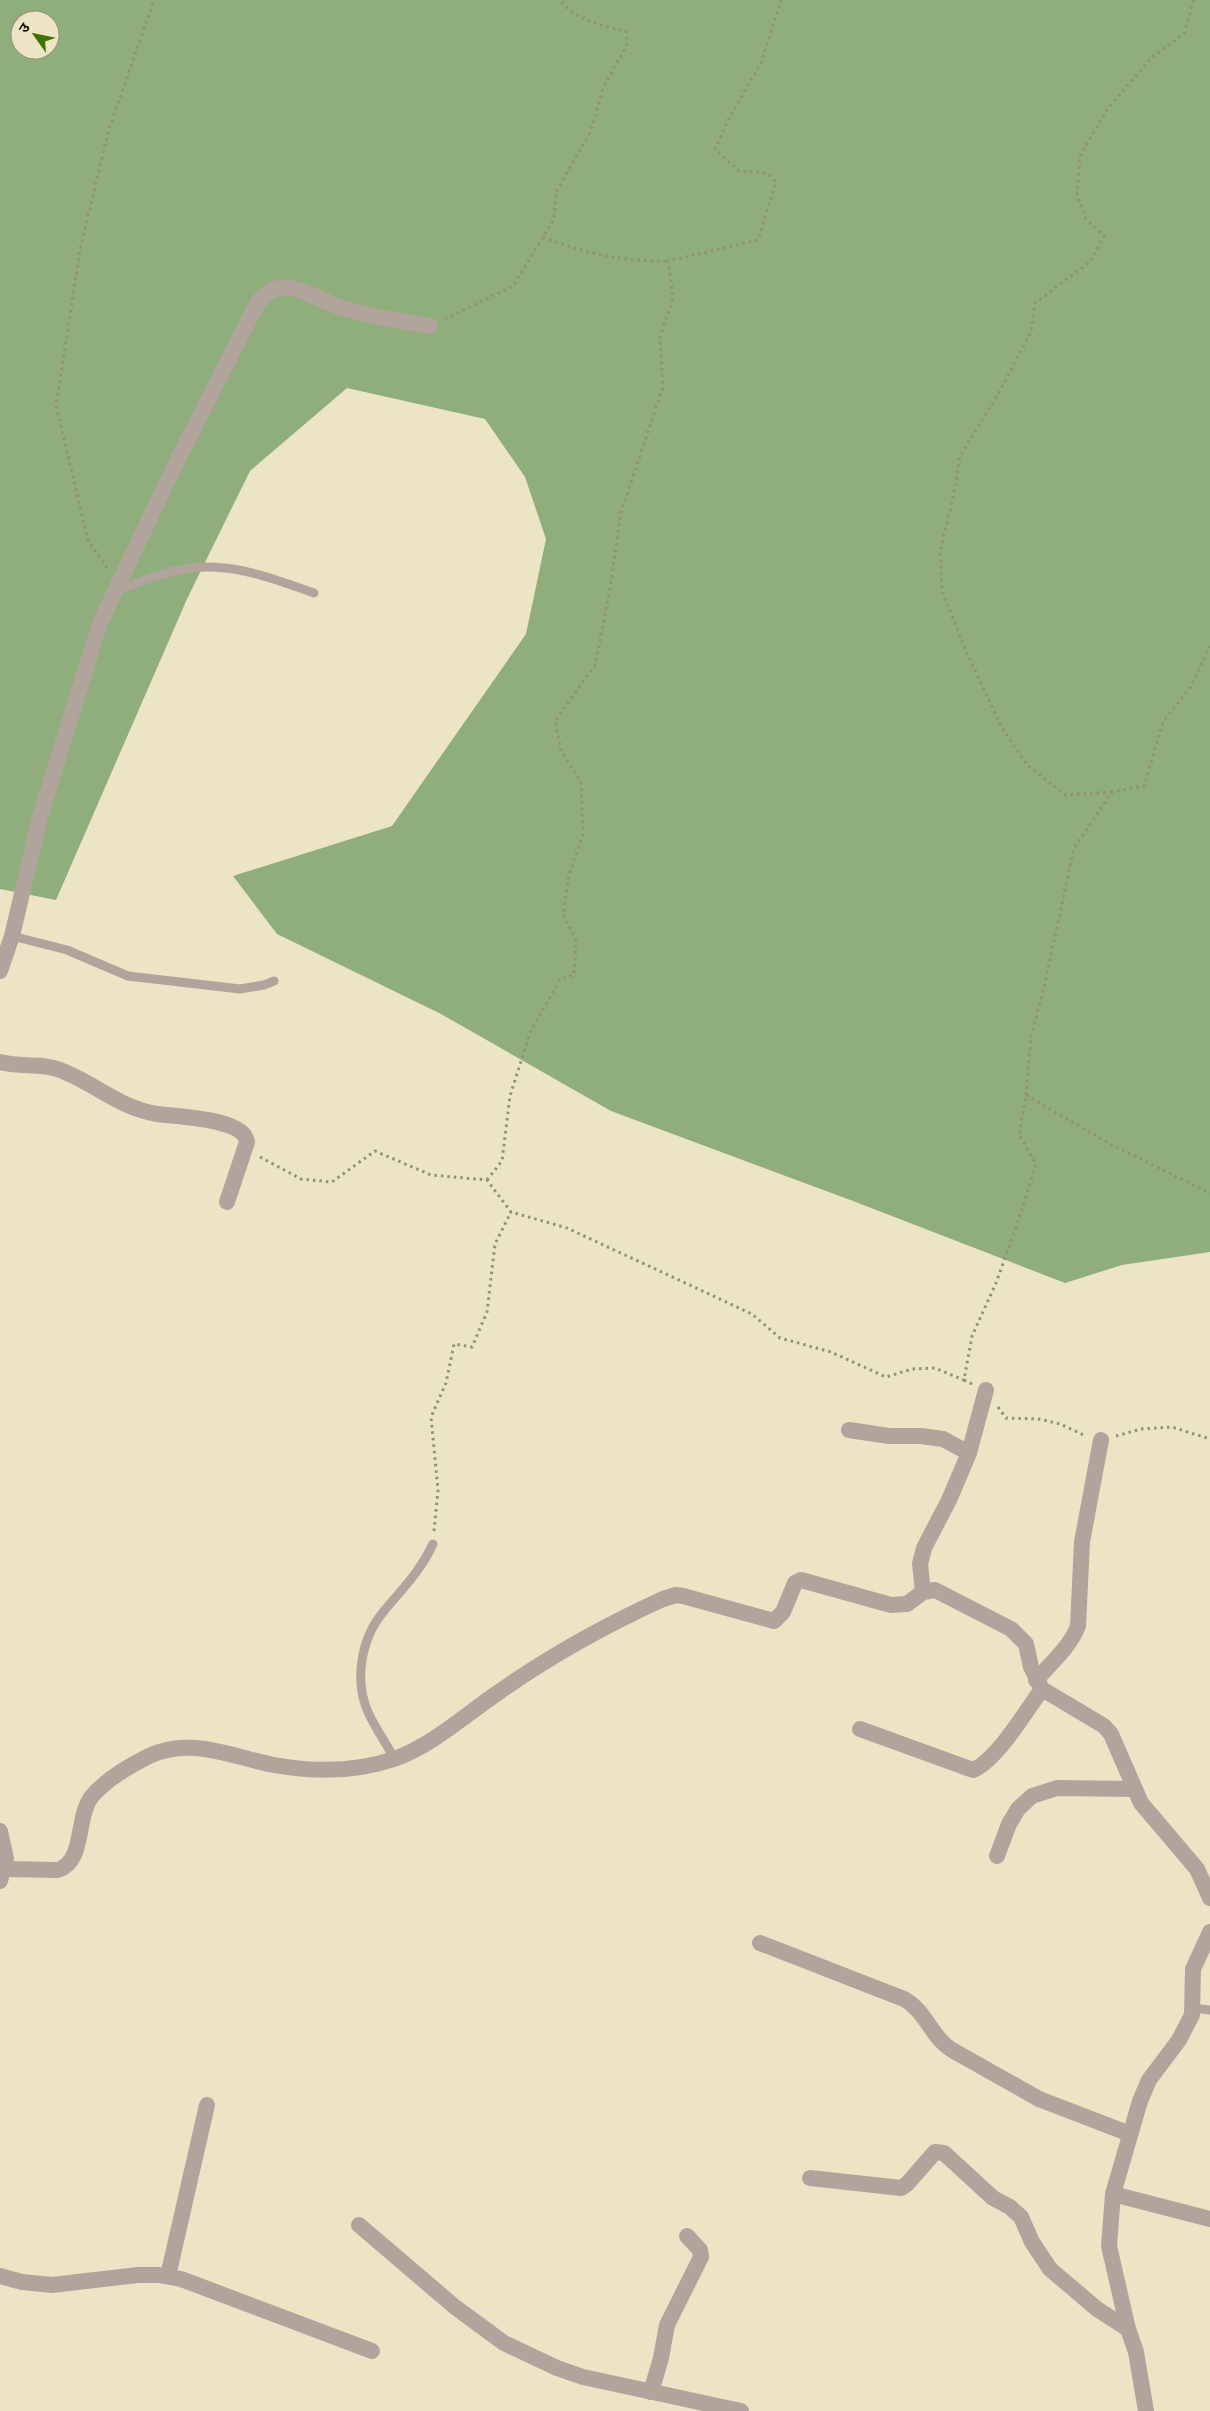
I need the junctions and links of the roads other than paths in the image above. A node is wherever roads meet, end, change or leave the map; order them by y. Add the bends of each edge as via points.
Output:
1 (430, 326) road end
2 (116, 588) junction
3 (314, 593) dead end
4 (12, 936) junction
5 (0, 972) edge
6 (274, 981) dead end
7 (0, 1062) edge
8 (227, 1202) dead end
9 (986, 1390) road end
10 (849, 1430) dead end
11 (1101, 1440) dead end
12 (969, 1453) junction
13 (433, 1544) road end
14 (923, 1592) junction
15 (1039, 1684) junction
16 (860, 1729) dead end
17 (394, 1758) junction
18 (1133, 1789) junction
19 (0, 1831) edge
20 (996, 1856) dead end
21 (2, 1875) edge
22 (1210, 1898) edge
23 (1210, 1932) edge
24 (760, 1943) dead end
25 (1193, 2008) junction
26 (1210, 2010) edge
27 (207, 2105) dead end
28 (1130, 2134) junction
29 (810, 2178) dead end
30 (1113, 2194) junction
31 (1210, 2219) edge
32 (359, 2225) dead end
33 (687, 2236) dead end
34 (0, 2276) edge
35 (168, 2276) junction
36 (1128, 2329) junction
37 (372, 2351) dead end
38 (651, 2392) junction
39 (741, 2411) edge
40 (1146, 2411) edge

1 - 2 street via 340,308 292,288 279,288 267,294 258,302
2 - 3 lane via 162,572 213,566 251,571
2 - 4 street via 100,623 40,817
4 - 5 street
4 - 6 lane via 67,950 128,976 240,989
7 - 8 street via 59,1069 138,1110 238,1129 246,1137 245,1150
9 - 12 street
10 - 12 street via 943,1439
11 - 15 street via 1082,1542 1078,1626
12 - 14 street via 924,1548 920,1564
13 - 17 lane via 424,1565 382,1614 361,1661 361,1683 368,1712
14 - 15 street via 935,1590 1012,1629 1026,1644
14 - 17 street via 907,1604 891,1605 798,1580 783,1612 774,1621 682,1596 669,1596 562,1650 433,1739
15 - 16 street via 998,1748 981,1767 973,1770
15 - 18 street via 1104,1726 1117,1745
17 - 21 street via 344,1769 310,1769 274,1765 203,1748 170,1748 149,1756 116,1776 93,1795 83,1816 76,1851 64,1868
18 - 20 street via 1057,1788 1032,1796 1018,1809
18 - 22 street via 1152,1818 1197,1869
19 - 21 street via 5,1845
23 - 25 street via 1193,1968
24 - 28 street via 904,1999 920,2010 946,2046 1039,2099
25 - 26 lane
25 - 28 street via 1179,2040 1149,2080
27 - 35 street
28 - 30 street
29 - 36 street via 901,2188 934,2152 944,2153 993,2198 1021,2217 1039,2256 1050,2269 1097,2310
30 - 31 street
30 - 36 street via 1109,2246
32 - 38 street via 454,2307 504,2343 583,2377
33 - 38 street via 700,2250 700,2257 667,2325
34 - 35 street via 52,2285 138,2275
35 - 37 street via 194,2282
36 - 40 street via 1136,2352
38 - 39 street

